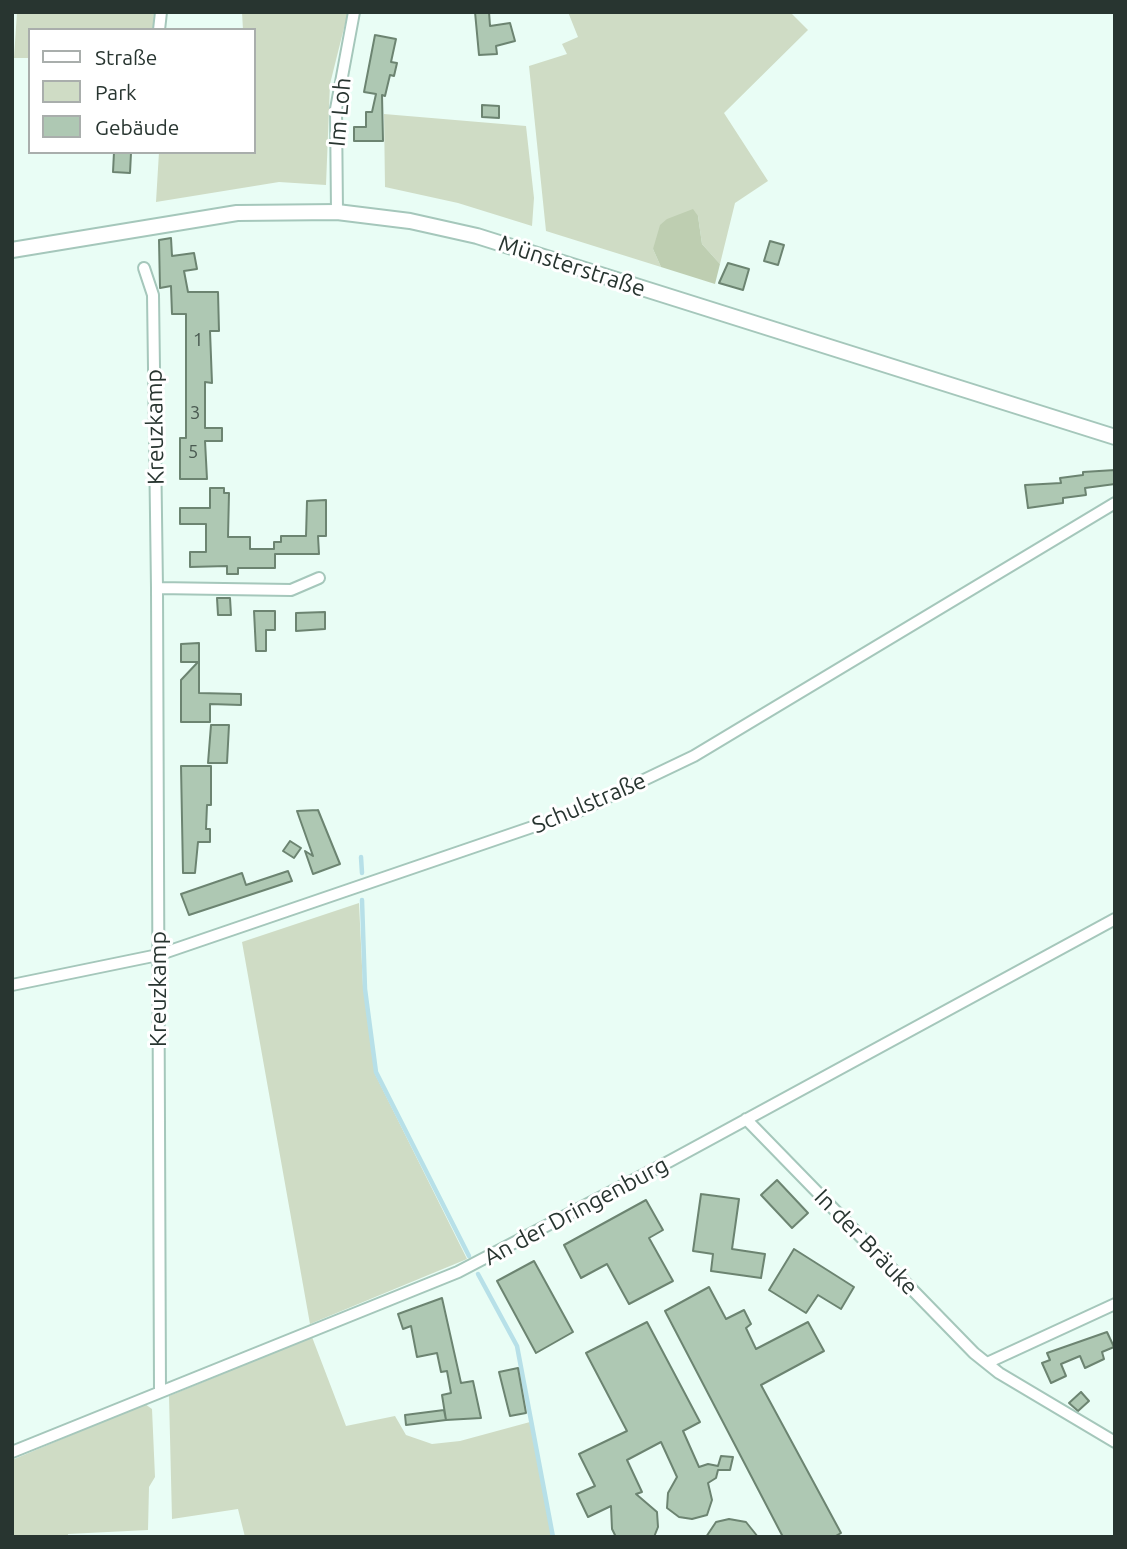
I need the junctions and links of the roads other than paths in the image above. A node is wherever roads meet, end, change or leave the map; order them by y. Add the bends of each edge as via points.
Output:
1 (354, 12) edge
2 (337, 212) junction
3 (12, 250) edge
4 (144, 268) dead end
5 (1115, 437) edge
6 (1115, 503) edge
7 (318, 578) dead end
8 (157, 587) junction
9 (1115, 919) edge
10 (158, 955) junction
11 (12, 985) edge
12 (746, 1119) junction
13 (1115, 1304) edge
14 (988, 1363) junction
15 (160, 1391) junction
16 (1115, 1442) edge
17 (12, 1452) edge

1 - 2 street, Im Loh via 336,109
2 - 3 main road, Münsterstraße via 204,217
2 - 5 main road, Münsterstraße via 477,236
4 - 8 street, Kreuzkamp via 153,295
6 - 10 street, Schulstraße via 694,756 590,806
7 - 8 street via 291,590
8 - 10 street, Kreuzkamp
9 - 12 street, An der Dringenburg
10 - 11 street, Schulstraße
10 - 15 street, Kreuzkamp
12 - 14 street, In der Bräuke
12 - 15 street, An der Dringenburg via 458,1272
13 - 14 street
14 - 16 street, In der Bräuke
15 - 17 street, An der Dringenburg

